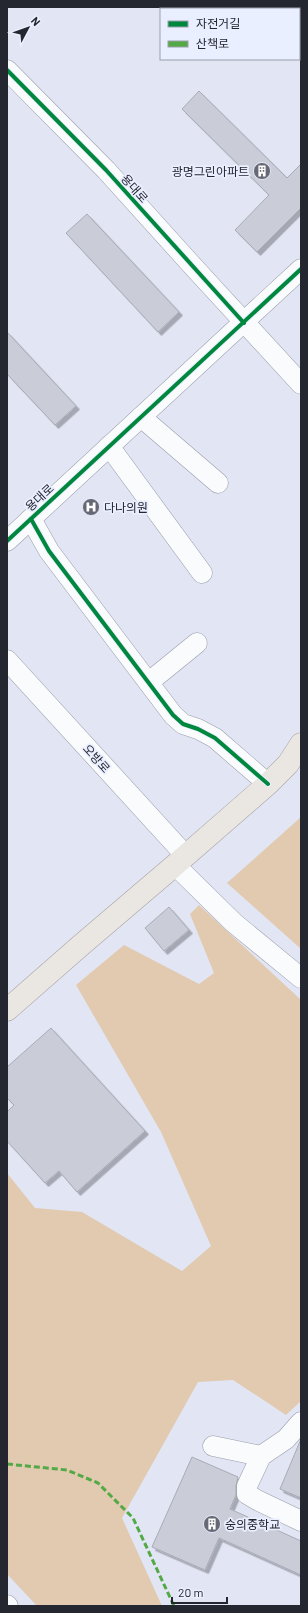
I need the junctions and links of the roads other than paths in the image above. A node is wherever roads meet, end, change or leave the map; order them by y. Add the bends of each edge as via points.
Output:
1 (7, 70) edge
2 (301, 269) edge
3 (244, 323) junction
4 (301, 384) edge
5 (141, 417) junction
6 (109, 446) junction
7 (218, 483) dead end
8 (31, 519) junction
9 (7, 541) edge
10 (202, 573) dead end
11 (197, 643) dead end
12 (7, 660) edge
13 (149, 682) junction
14 (301, 744) edge
15 (268, 784) junction
16 (181, 861) junction
17 (301, 978) edge
18 (7, 1010) edge
19 (298, 1430) edge
20 (213, 1446) dead end
21 (261, 1456) junction
22 (301, 1521) edge

1 - 3 street, 용대로 via 106,170
2 - 3 street, 용대로
3 - 4 street
3 - 5 street, 용대로
5 - 6 street, 용대로
5 - 7 street
6 - 8 street, 용대로
6 - 10 street
8 - 9 street, 용대로
8 - 13 street via 49,551
11 - 13 street
12 - 16 street, 오방로
13 - 15 street via 183,724 215,738
14 - 15 main road via 288,764
15 - 16 main road
16 - 17 street, 오방로 via 234,923
16 - 18 main road
19 - 21 street
20 - 21 street
21 - 22 street via 247,1486 247,1494

